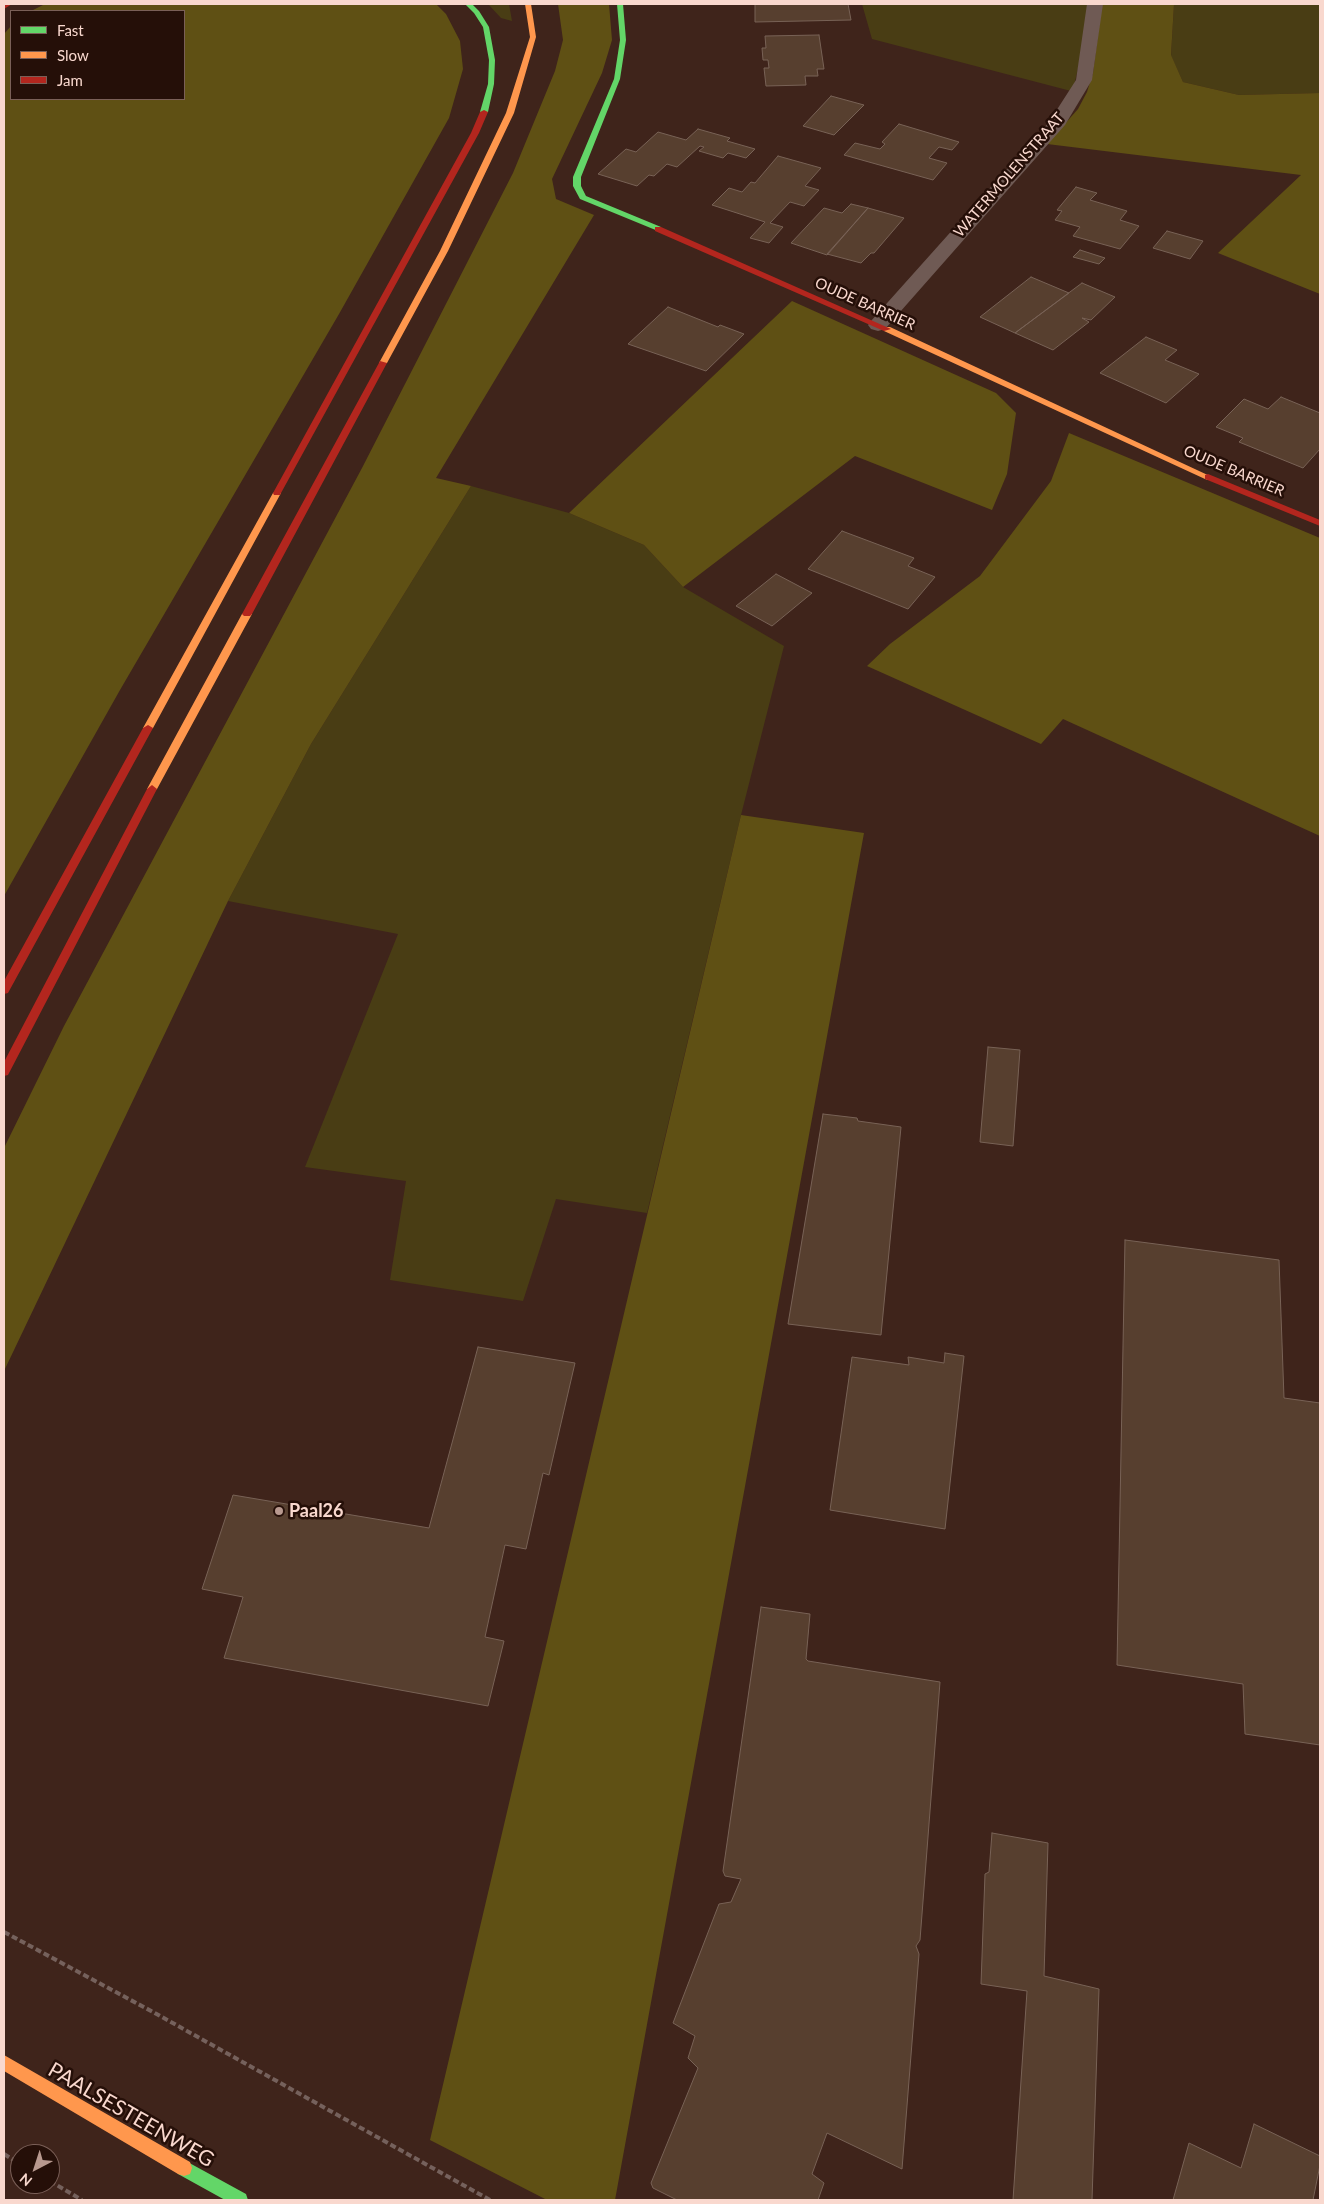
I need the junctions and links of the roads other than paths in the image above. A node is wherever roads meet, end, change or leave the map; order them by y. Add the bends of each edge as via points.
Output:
1 (9, 4) edge
2 (468, 4) edge
3 (528, 4) edge
4 (620, 4) edge
5 (1095, 4) edge
6 (4, 7) edge
7 (878, 326) junction
8 (1320, 523) edge
9 (4, 990) edge
10 (4, 1072) edge
11 (4, 2063) edge
12 (240, 2200) edge

1 - 6 main road
2 - 9 main road via 486,27 492,60 486,108 475,133
3 - 10 main road via 533,37 510,113 444,251 164,766
4 - 7 main road, OUDE BARRIER via 624,40 617,79 577,177 577,186 583,197
5 - 7 street, WATERMOLENSTRAAT via 1084,80 1056,125
7 - 8 main road, OUDE BARRIER via 1185,468
11 - 12 main road, PAALSESTEENWEG

